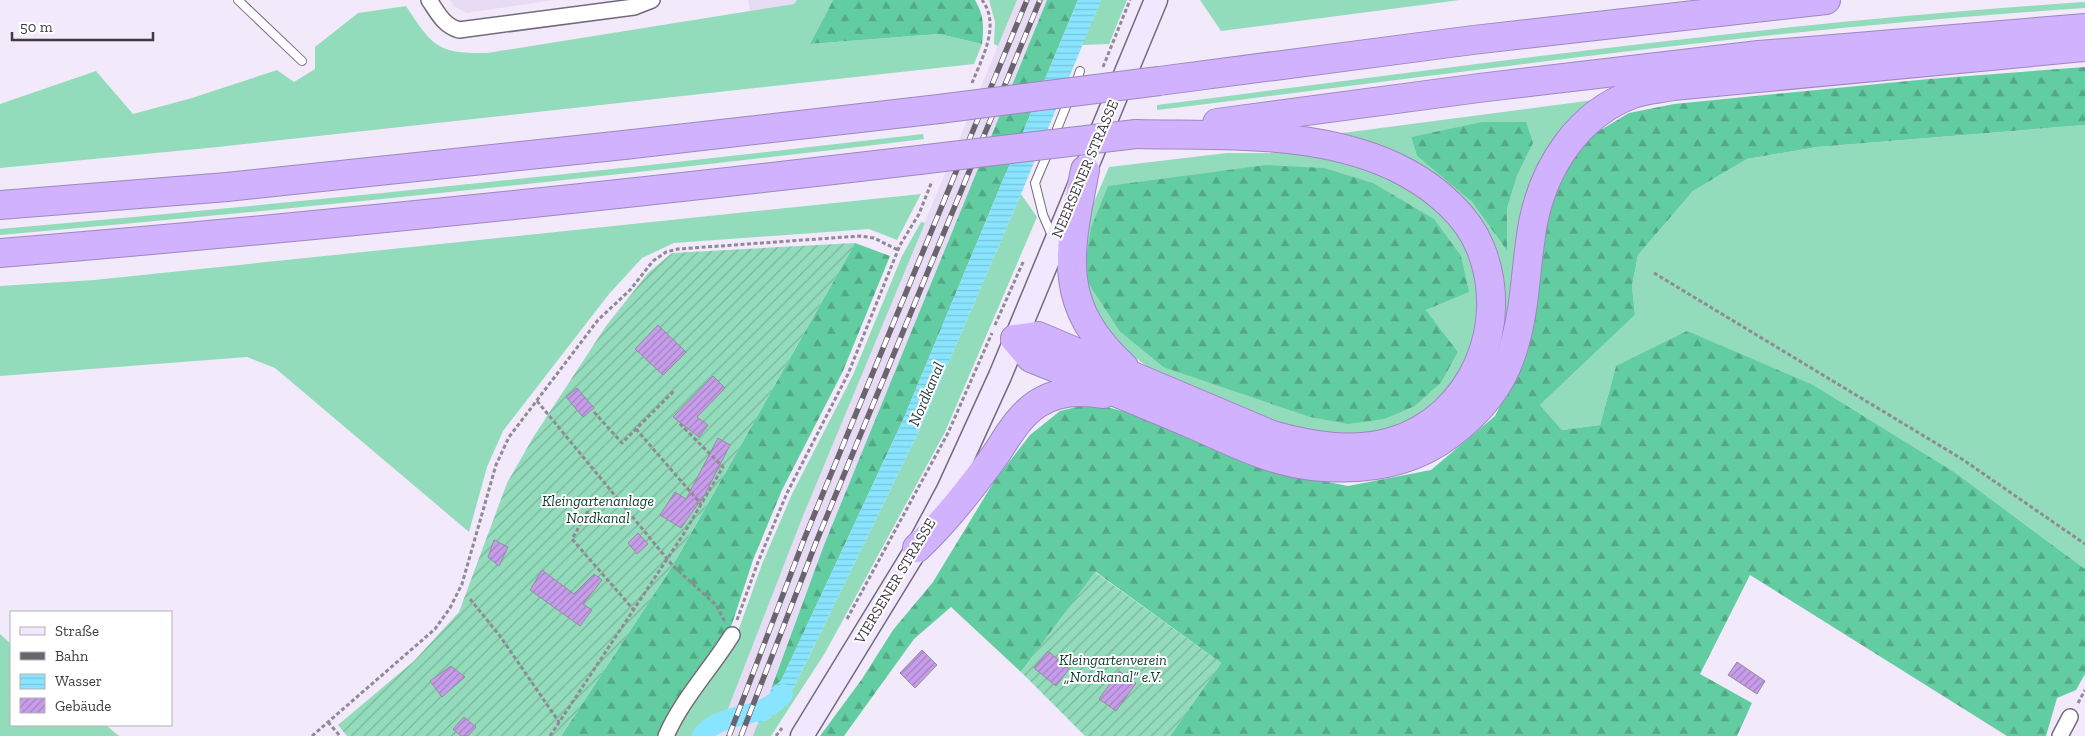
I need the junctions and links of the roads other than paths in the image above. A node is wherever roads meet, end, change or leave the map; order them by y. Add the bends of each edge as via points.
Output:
1 (238, 0) edge
2 (429, 0) edge
3 (652, 0) edge
4 (1156, 0) edge
5 (1826, 0) edge
6 (1763, 3) edge
7 (2085, 28) edge
8 (2085, 47) edge
9 (302, 61) dead end
10 (1080, 71) dead end
11 (1136, 134) junction
12 (1084, 170) junction
13 (0, 204) edge
14 (1054, 242) junction
15 (0, 253) edge
16 (1015, 340) junction
17 (1132, 388) junction
18 (980, 422) joint
19 (917, 548) junction
20 (732, 635) road end
21 (2070, 717) dead end
22 (794, 728) edge
23 (666, 736) edge
24 (2060, 736) edge

1 - 9 lane
2 - 3 street via 442,20 459,30 634,7
4 - 12 main road, NEERSENER STRASSE
5 - 6 highway
6 - 13 highway, bridge via 939,109 624,145 236,186
7 - 11 highway via 1759,55
8 - 17 highway via 1673,86 1634,94 1595,114 1565,145 1545,180 1534,222 1521,319 1511,356 1494,390 1468,421 1445,438 1398,462 1354,468 1310,466 1266,455
10 - 14 lane via 1036,183 1043,215
11 - 15 highway, bridge via 927,169
11 - 17 highway via 1254,137 1316,143 1369,156 1407,173 1456,211 1480,246 1490,279 1492,314 1486,347 1473,378 1453,404 1424,427 1391,442 1350,448 1309,445
12 - 14 main road, NEERSENER STRASSE
12 - 17 highway via 1071,244 1072,278 1079,305 1091,329
14 - 16 main road, NEERSENER STRASSE
16 - 17 highway via 1038,336
16 - 18 main road, NEERSENER STRASSE
17 - 19 highway via 1061,393 1036,404 1014,426 939,527
18 - 19 main road, VIERSENER STRASSE
19 - 22 main road, VIERSENER STRASSE
20 - 23 street via 675,715
21 - 24 street

